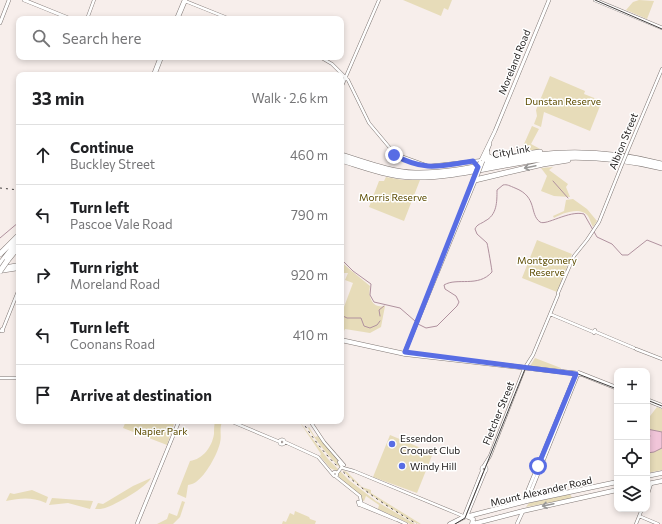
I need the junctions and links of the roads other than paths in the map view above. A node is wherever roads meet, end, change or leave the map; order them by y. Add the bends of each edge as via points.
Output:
1 (9, 0) edge
2 (24, 0) edge
3 (94, 0) edge
4 (185, 0) edge
5 (379, 0) edge
6 (549, 0) edge
7 (596, 0) edge
8 (64, 16) edge
9 (88, 16) edge
10 (178, 16) edge
11 (223, 16) edge
12 (0, 23) edge
13 (662, 28) edge
14 (160, 60) edge
15 (325, 60) edge
16 (662, 69) edge
17 (155, 72) edge
18 (340, 72) edge
19 (346, 78) junction
20 (344, 82) edge
21 (344, 84) edge
22 (351, 86) junction
23 (495, 131) junction
24 (487, 152) junction
25 (597, 154) junction
26 (344, 157) edge
27 (491, 158) junction
28 (610, 159) junction
29 (344, 161) edge
30 (479, 161) junction
31 (662, 164) edge
32 (662, 168) edge
33 (476, 174) junction
34 (463, 208) junction
35 (16, 236) edge
36 (16, 237) edge
37 (16, 244) edge
38 (0, 249) edge
39 (16, 249) edge
40 (16, 252) edge
41 (0, 254) edge
42 (3, 262) edge
43 (16, 268) edge
44 (0, 270) edge
45 (16, 296) edge
46 (550, 314) junction
47 (2, 331) edge
48 (344, 341) edge
49 (403, 353) junction
50 (533, 355) joint
51 (662, 359) edge
52 (525, 367) junction
53 (578, 373) junction
54 (0, 378) edge
55 (16, 378) edge
56 (614, 387) edge
57 (650, 401) edge
58 (662, 406) edge
59 (177, 424) edge
60 (238, 424) edge
61 (312, 424) edge
62 (344, 467) junction
63 (662, 473) edge
64 (336, 474) junction
65 (650, 476) edge
66 (662, 481) edge
67 (614, 483) edge
68 (650, 483) edge
69 (599, 486) junction
70 (614, 491) edge
71 (572, 492) junction
72 (600, 494) junction
73 (574, 500) junction
74 (525, 502) junction
75 (521, 511) junction
76 (641, 512) edge
77 (484, 513) junction
78 (466, 516) junction
79 (639, 516) junction
80 (459, 519) junction
81 (486, 520) junction
82 (136, 524) edge
83 (406, 524) edge
84 (450, 524) edge
85 (461, 524) edge
86 (472, 524) edge
87 (516, 524) edge
88 (636, 524) edge
89 (658, 524) edge

1 - 12 main road
2 - 8 main road
3 - 9 street
4 - 10 highway
4 - 11 street
5 - 19 street
6 - 23 main road, Moreland Road
7 - 13 main road
14 - 17 highway
15 - 18 street
16 - 46 street, Albion Street, bridge via 600,219 574,256
19 - 20 street
19 - 22 street
21 - 22 street
22 - 30 street via 368,124 394,155 428,168
23 - 24 main road, Moreland Road
23 - 30 main road, Moreland Road
24 - 27 highway
24 - 30 main road, Moreland Road
25 - 26 highway, CityLink via 548,154 457,170 415,173 388,169
25 - 27 highway via 561,151
25 - 31 highway, CityLink via 631,157
27 - 30 highway
28 - 29 highway, CityLink via 573,157 537,160 420,177 392,175
28 - 32 highway, CityLink
28 -> 33 highway via 559,161 485,177
30 - 33 main road, Moreland Road, bridge
30 - 33 main road, Moreland Road, bridge
33 - 34 main road, Moreland Road
33 - 34 main road, Moreland Road
34 - 49 main road, Moreland Road
35 - 38 highway
36 - 41 highway
37 - 42 highway
39 - 42 highway
40 - 42 highway
42 - 44 highway, bridge
43 - 44 main road
45 - 47 street
46 - 50 street, Albion Street
46 - 51 street
48 - 49 main road
49 - 52 main road
50 - 52 street, Fletcher Street
52 - 53 main road via 570,370
52 - 78 street, Fletcher Street
53 - 56 main road
53 - 74 main road
54 - 55 street
57 - 58 main road
59 - 82 main road
60 - 64 street via 318,457
61 - 62 street
62 - 64 street, bridge
62 - 78 street
63 - 65 main road
64 - 83 street via 340,481 358,495 360,503
66 - 68 main road
67 - 69 main road, Mount Alexander Road
69 - 71 main road, Mount Alexander Road
69 - 72 main road
70 - 72 main road, Mount Alexander Road
71 - 73 main road
71 - 74 main road, Mount Alexander Road
72 - 73 main road, Mount Alexander Road
73 -> 75 main road, Mount Alexander Road
74 - 75 main road
74 - 77 main road, Mount Alexander Road
75 - 81 main road, Mount Alexander Road
75 - 87 main road
76 - 79 street
77 - 78 main road, Mount Alexander Road
77 - 81 main road
78 - 80 main road
78 - 86 main road via 473,520
79 - 88 street
79 - 89 street
80 - 84 main road
80 - 85 main road via 458,522
81 - 86 main road, Mount Alexander Road

